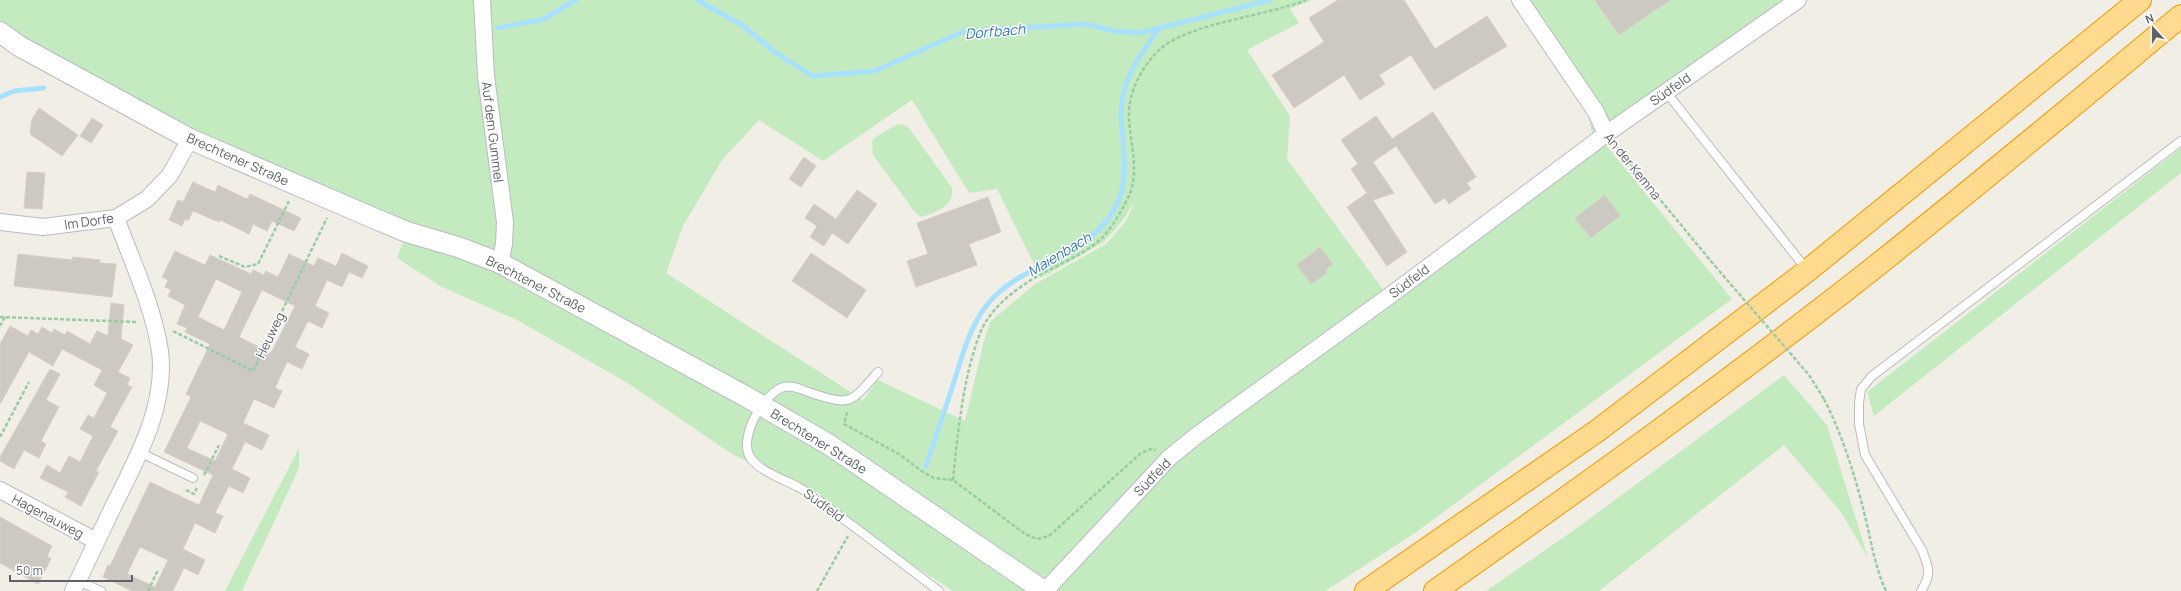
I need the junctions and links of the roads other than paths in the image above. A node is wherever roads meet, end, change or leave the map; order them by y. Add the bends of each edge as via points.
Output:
1 (482, 0) edge
2 (1520, 0) edge
3 (1798, 0) edge
4 (2140, 0) edge
5 (2181, 16) edge
6 (0, 32) edge
7 (1666, 92) junction
8 (1606, 134) junction
9 (190, 138) junction
10 (2181, 142) edge
11 (116, 218) junction
12 (0, 222) edge
13 (500, 263) junction
14 (1808, 271) junction
15 (878, 372) dead end
16 (761, 406) junction
17 (139, 452) junction
18 (193, 478) dead end
19 (0, 490) edge
20 (96, 541) junction
21 (75, 586) edge
22 (101, 591) edge
23 (939, 591) edge
24 (1044, 591) edge
25 (1366, 591) edge
26 (1435, 591) edge
27 (1921, 591) edge

1 - 13 street, Auf dem Gummel via 486,76 504,222 504,244
2 - 8 street, An der Kemna via 1596,112
3 - 7 street, Südfeld
4 - 14 highway
5 - 26 highway via 1860,279 1704,398
6 - 9 street, Brechtener Straße via 19,46
7 - 8 street, Südfeld
7 - 14 lane
8 - 24 street, Südfeld via 1196,436 1169,458
9 - 11 street, Im Dorfe via 170,175 147,199
9 - 13 street, Brechtener Straße via 407,232 458,246
10 - 27 lane via 1872,376 1861,389 1859,424 1864,455 1922,550 1928,567 1928,579
11 - 12 street, Im Dorfe via 44,227
11 - 17 street via 154,324 160,352 159,388 153,418
13 - 16 street, Brechtener Straße
14 - 25 highway via 1596,432
15 - 16 lane via 856,397 848,400 837,402 793,386 772,394
16 - 23 lane, Südfeld via 751,425 747,445 749,457 759,466 802,489
16 - 24 street, Brechtener Straße via 828,444
17 - 18 lane
17 - 20 street
19 - 20 street, Hagenauweg
20 - 21 street
21 - 22 lane

